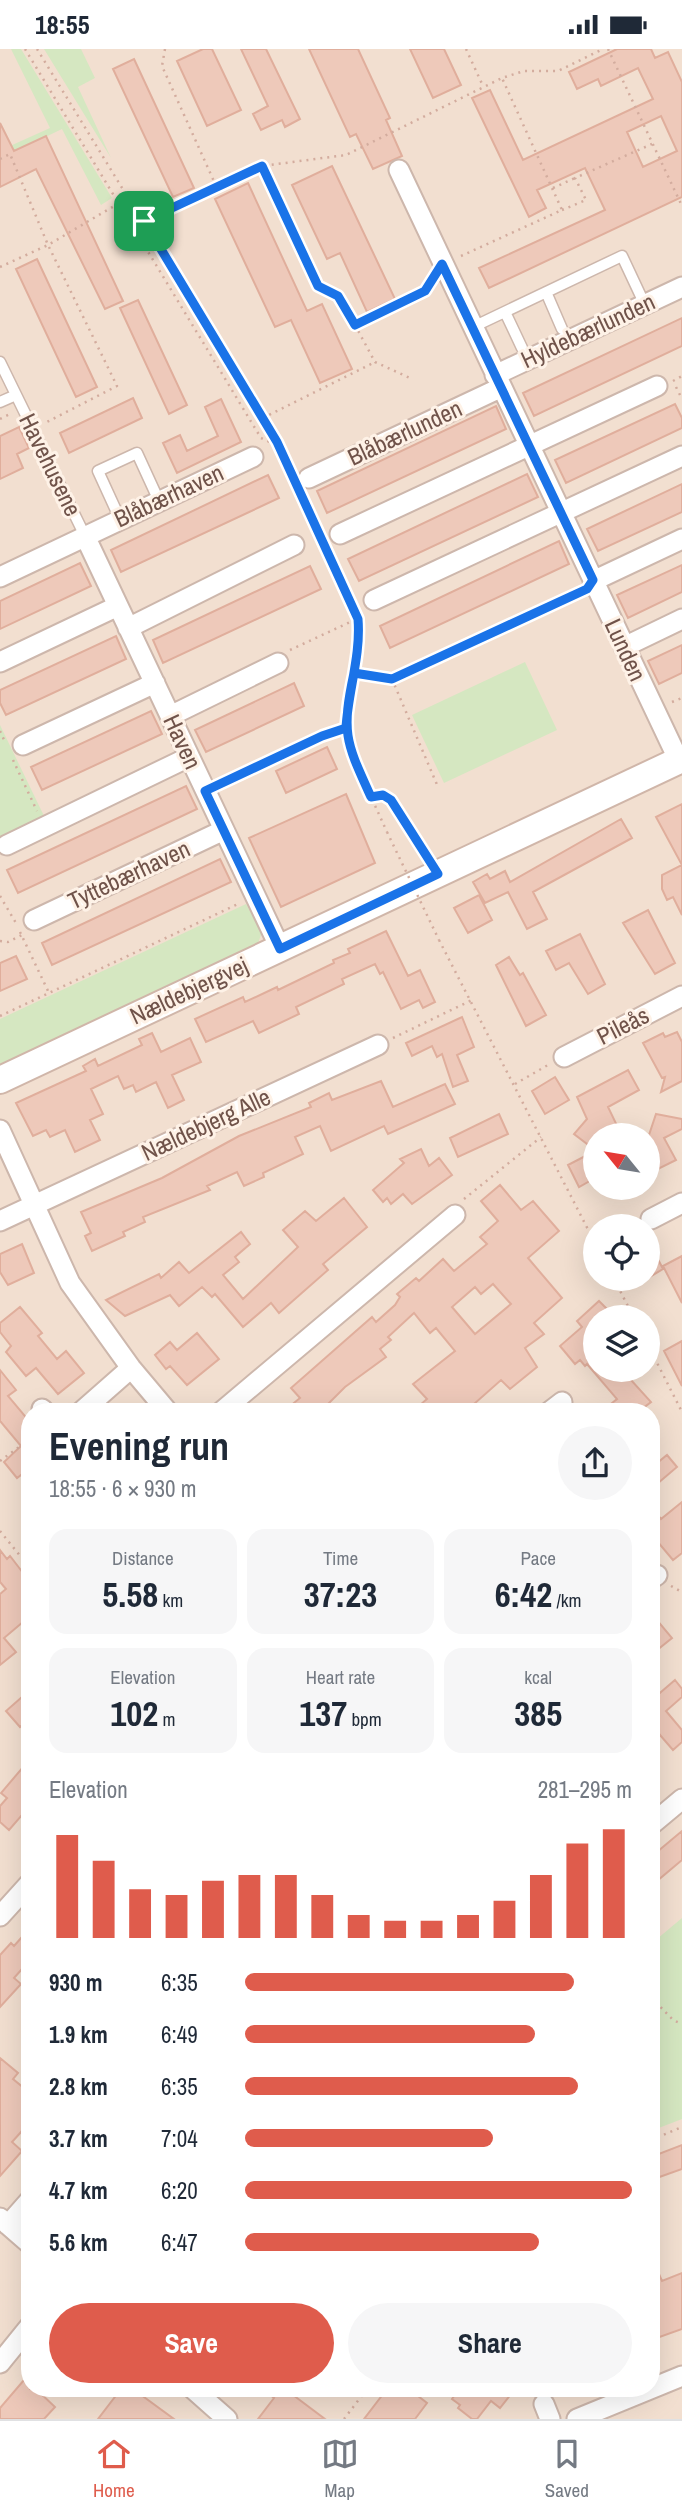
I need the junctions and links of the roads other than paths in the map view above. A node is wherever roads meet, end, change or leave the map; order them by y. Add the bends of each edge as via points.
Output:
1 (399, 170) dead end
2 (682, 287) edge
3 (546, 292) junction
4 (645, 305) junction
5 (505, 312) junction
6 (473, 327) junction
7 (562, 329) dead end
8 (522, 348) dead end
9 (0, 362) edge
10 (498, 381) junction
11 (657, 386) dead end
12 (16, 395) junction
13 (0, 402) edge
14 (528, 445) junction
15 (682, 456) edge
16 (253, 457) dead end
17 (302, 484) road end
18 (159, 501) junction
19 (560, 513) junction
20 (120, 519) junction
21 (340, 534) dead end
22 (85, 536) junction
23 (682, 539) edge
24 (295, 545) dead end
25 (0, 577) edge
26 (593, 580) junction
27 (374, 600) road end
28 (118, 606) junction
29 (682, 619) edge
30 (128, 628) junction
31 (624, 646) junction
32 (0, 662) edge
33 (278, 663) road end
34 (155, 683) junction
35 (170, 716) junction
36 (13, 748) road end
37 (189, 757) junction
38 (680, 760) edge
39 (224, 830) junction
40 (7, 845) dead end
41 (28, 928) road end
42 (280, 949) junction
43 (682, 996) edge
44 (378, 1045) road end
45 (564, 1057) road end
46 (0, 1080) edge
47 (0, 1130) edge
48 (682, 1203) edge
49 (35, 1205) junction
50 (660, 1214) edge
51 (455, 1215) road end
52 (0, 1221) edge
53 (131, 1368) junction
54 (91, 1403) edge
55 (160, 1403) edge
56 (232, 1403) edge
57 (682, 1799) edge
58 (660, 1817) edge
59 (21, 1894) edge
60 (0, 1916) edge
61 (21, 2208) edge
62 (4, 2222) edge
63 (21, 2236) edge
64 (21, 2337) edge
65 (0, 2363) edge
66 (682, 2376) edge
67 (660, 2385) edge
68 (202, 2397) edge
69 (630, 2397) edge
70 (227, 2419) edge
71 (577, 2419) edge

1 - 6 street, Lunden
2 - 4 street, Hyldebærlunden
3 - 4 lane via 622,256
3 - 5 lane
3 - 7 lane
4 - 10 street, Hyldebærlunden
5 - 6 lane
5 - 8 lane
6 - 10 street, Lunden
9 - 12 lane, Havehusene
10 - 14 street, Lunden
10 - 17 street, Blåbærlunden
11 - 14 street
12 - 13 lane, Havehusene
12 - 22 lane, Havehusene
14 - 19 street, Lunden
14 - 21 street
15 - 19 street
16 - 18 street, Blåbærhaven
18 - 20 street, Blåbærhaven
18 - 20 lane via 137,453 98,471
19 - 26 street, Lunden
19 - 27 street
20 - 22 street, Blåbærhaven
22 - 25 street
22 - 28 street, Haven
23 - 26 street
24 - 30 street
26 - 31 street, Lunden
28 - 30 street, Haven
28 - 32 street
29 - 31 street
30 - 34 street, Haven
31 - 38 street, Lunden
33 - 35 street
34 - 35 street, Haven
34 - 36 street
35 - 37 street, Haven
37 - 39 street, Haven
37 - 40 street
38 - 42 street, Nældebjergvej
39 - 41 street, Tyttebærhaven
39 - 42 street, Haven
42 - 46 street, Nældebjergvej
43 - 45 street, Pileås
44 - 49 street, Nældebjerg Alle
47 - 49 street
48 - 50 street
49 - 52 street, Nældebjerg Alle
49 - 53 street via 71,1283
51 - 56 street
53 - 54 street
53 - 55 street
57 - 58 street
59 - 60 street
61 - 62 street
62 - 63 street
64 - 65 street
66 - 67 street
68 - 70 street
69 - 71 street

